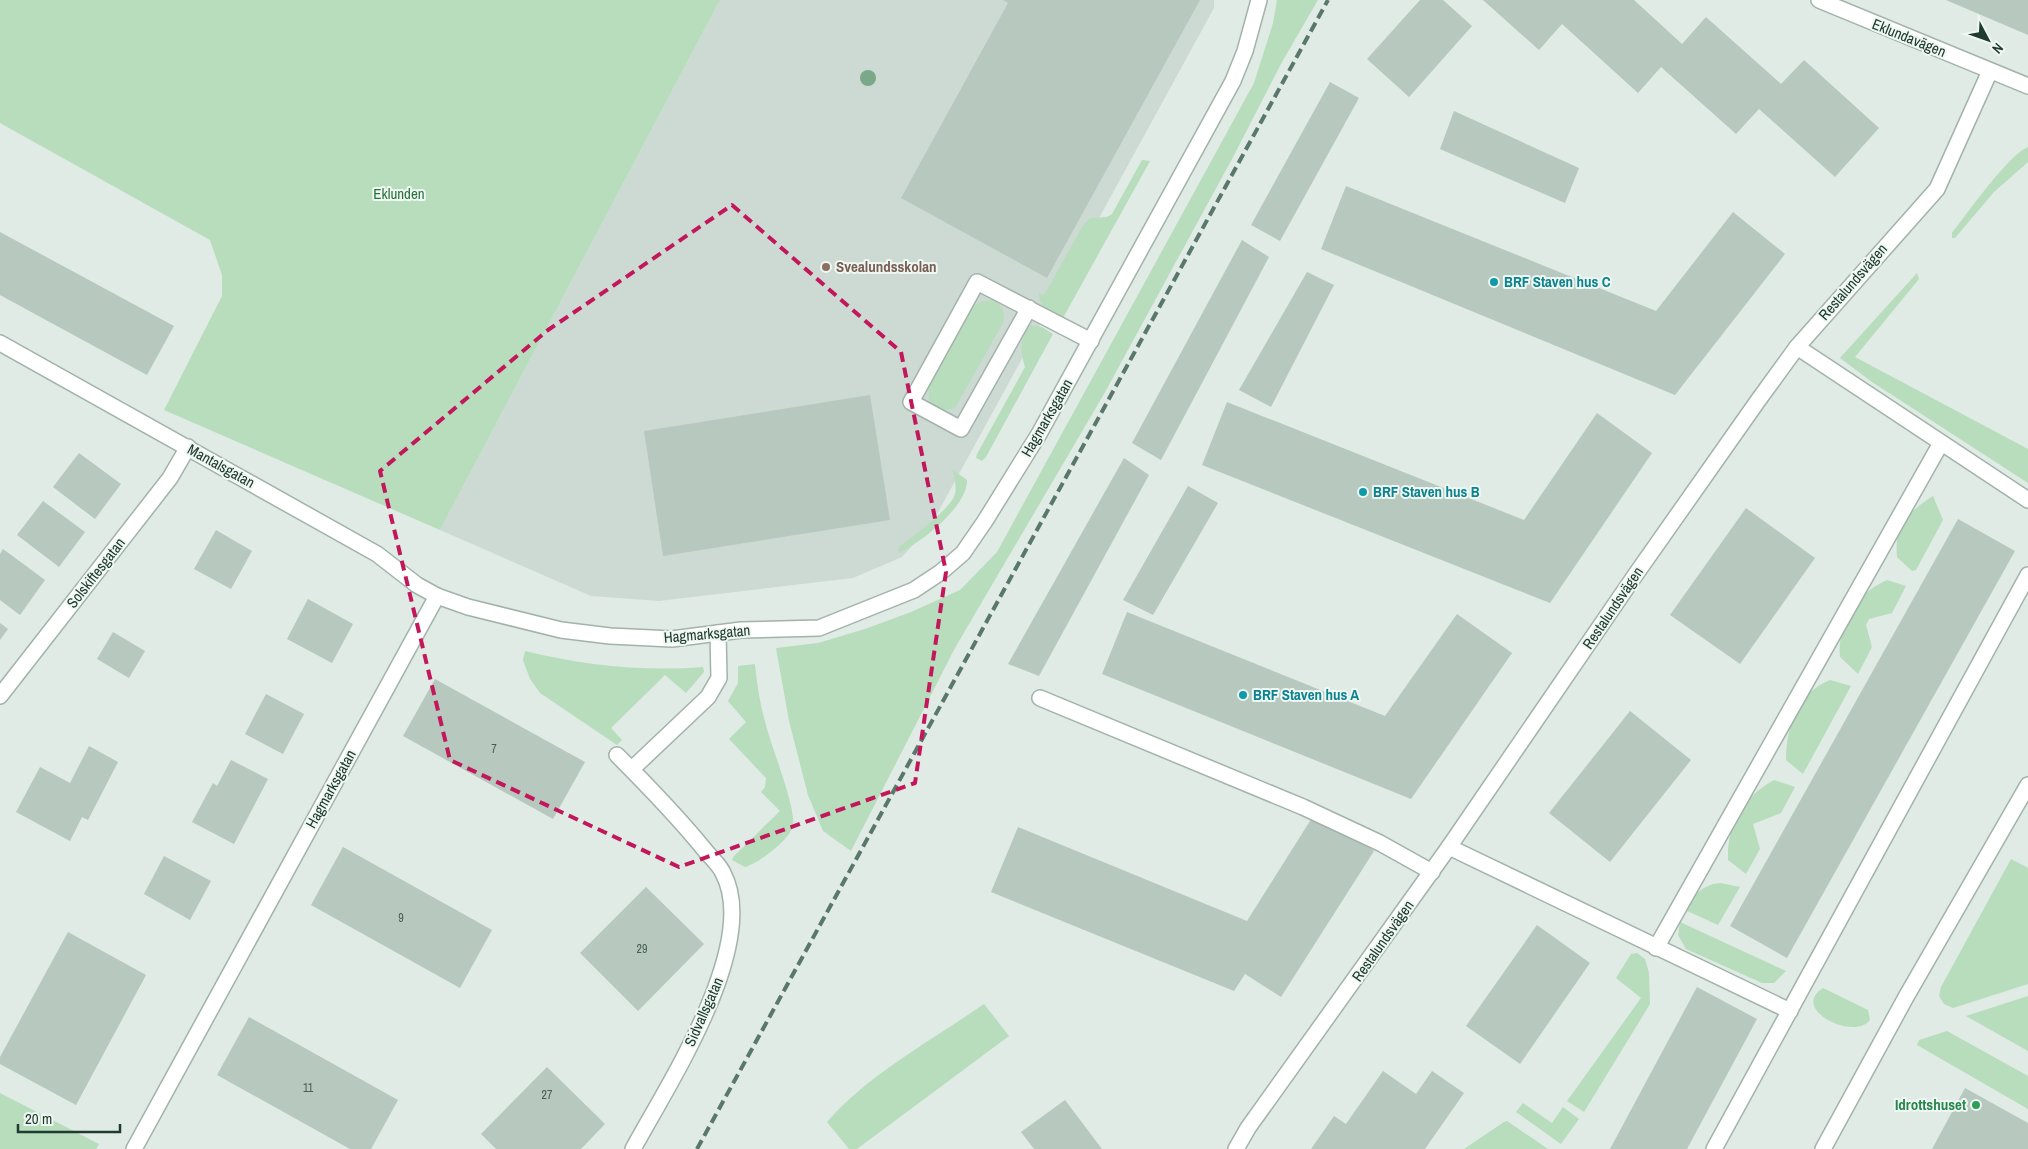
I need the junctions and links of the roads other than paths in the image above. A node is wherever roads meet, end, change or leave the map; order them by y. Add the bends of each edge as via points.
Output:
1 (1259, 0) edge
2 (1819, 0) edge
3 (1990, 71) junction
4 (2028, 86) edge
5 (1028, 308) junction
6 (1091, 341) junction
7 (0, 343) edge
8 (1797, 347) junction
9 (1941, 443) junction
10 (188, 447) junction
11 (2028, 500) edge
12 (2028, 575) edge
13 (437, 596) junction
14 (718, 633) junction
15 (0, 696) edge
16 (1040, 698) dead end
17 (617, 754) dead end
18 (632, 769) junction
19 (2028, 785) edge
20 (1449, 847) junction
21 (1432, 872) junction
22 (1656, 948) junction
23 (1790, 1011) junction
24 (134, 1149) edge
25 (633, 1149) edge
26 (1236, 1149) edge
27 (1714, 1149) edge
28 (1822, 1149) edge

1 - 6 street, Hagmarksgatan via 1245,52 1233,81
2 - 3 street, Eklundavägen
3 - 4 street, Eklundavägen
3 - 8 street, Restalundsvägen via 1937,189
5 - 5 street via 978,282 911,402 961,429
5 - 6 street
6 - 14 street, Hagmarksgatan via 985,521 962,553 942,572 914,590 820,628
7 - 10 street, Mantalsgatan
8 - 9 street
8 - 20 street, Restalundsvägen
9 - 11 street
9 - 22 street
10 - 13 street, Mantalsgatan via 377,554
10 - 15 street, Solskiftesgatan via 170,478
12 - 23 street
13 - 14 street, Hagmarksgatan via 561,630 672,639
13 - 24 street, Hagmarksgatan
14 - 18 street via 719,678 708,697
16 - 21 street via 1303,807
17 - 18 street, Sidvallsgatan
18 - 25 street, Sidvallsgatan via 723,872 731,906 725,960 717,989
19 - 28 street
20 - 21 street, Restalundsvägen
20 - 22 street
21 - 26 street, Restalundsvägen
22 - 23 street
23 - 27 street

